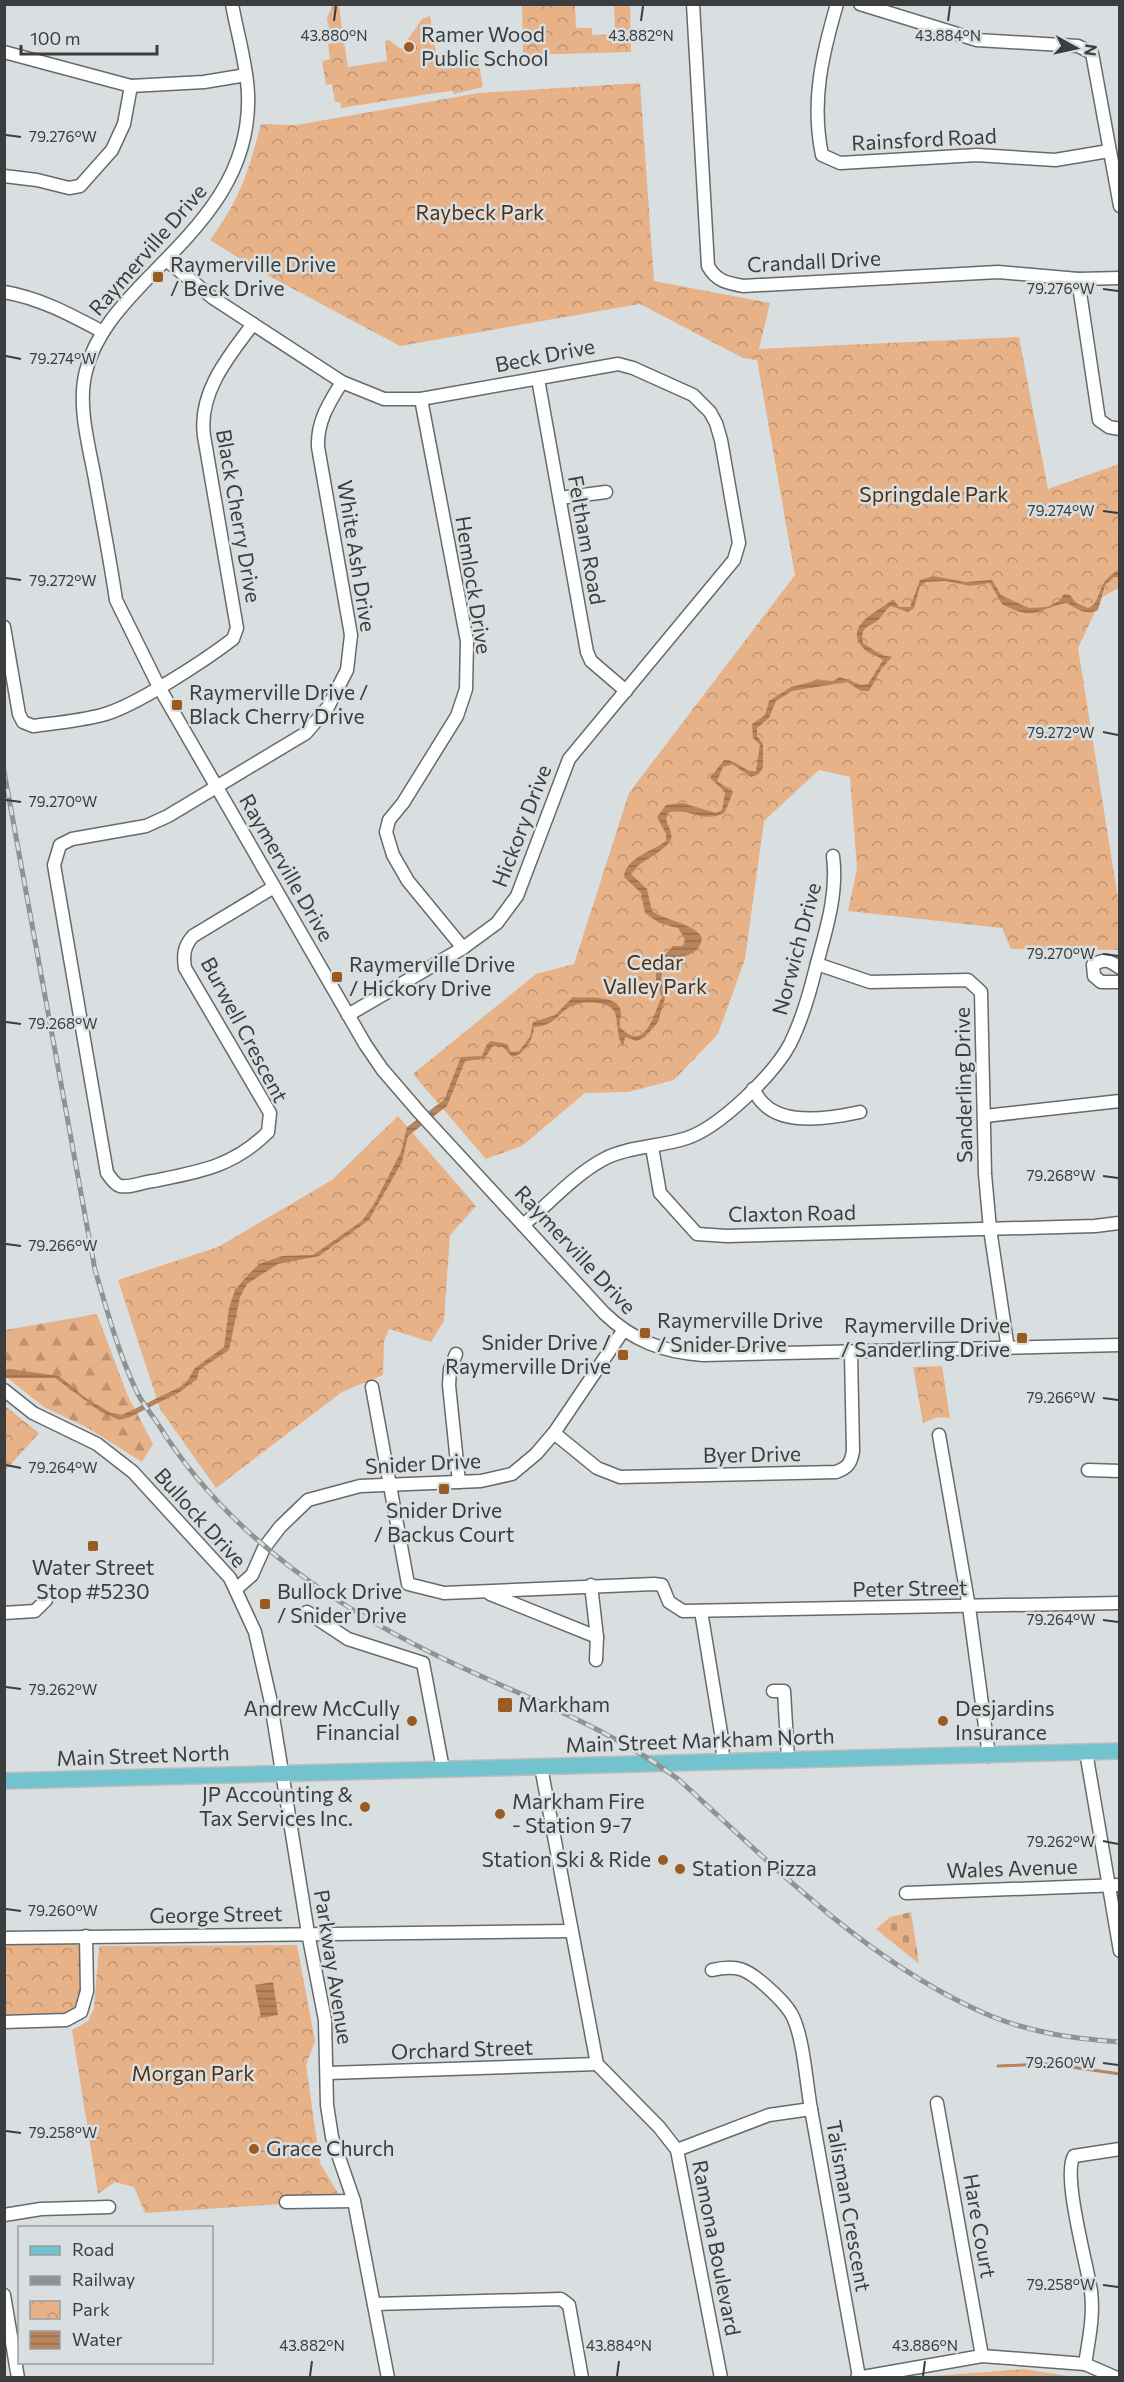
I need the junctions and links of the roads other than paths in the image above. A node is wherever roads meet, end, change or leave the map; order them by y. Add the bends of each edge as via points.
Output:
1 (232, 4) edge
2 (693, 4) edge
3 (837, 4) edge
4 (860, 4) edge
5 (4, 52) edge
6 (246, 75) junction
7 (131, 86) junction
8 (1109, 151) junction
9 (4, 176) edge
10 (1119, 206) edge
11 (166, 260) junction
12 (1077, 279) junction
13 (1119, 279) edge
14 (4, 292) edge
15 (253, 324) junction
16 (103, 332) junction
17 (538, 379) junction
18 (342, 382) junction
19 (421, 399) junction
20 (1119, 429) edge
21 (606, 492) dead end
22 (560, 498) junction
23 (4, 627) edge
24 (159, 687) junction
25 (626, 691) junction
26 (216, 786) junction
27 (833, 856) dead end
28 (274, 887) junction
29 (462, 948) junction
30 (817, 964) junction
31 (1119, 968) edge
32 (1119, 982) edge
33 (348, 1015) junction
34 (753, 1089) junction
35 (1119, 1101) edge
36 (860, 1112) dead end
37 (985, 1116) junction
38 (652, 1147) junction
39 (1119, 1223) edge
40 (523, 1225) junction
41 (990, 1229) junction
42 (623, 1331) junction
43 (1119, 1345) edge
44 (1008, 1349) junction
45 (851, 1353) junction
46 (456, 1354) dead end
47 (372, 1387) dead end
48 (5, 1390) edge
49 (554, 1433) junction
50 (939, 1435) dead end
51 (1088, 1470) dead end
52 (1119, 1471) edge
53 (459, 1482) junction
54 (388, 1484) junction
55 (591, 1585) junction
56 (236, 1589) junction
57 (486, 1593) junction
58 (46, 1600) dead end
59 (1119, 1603) edge
60 (969, 1607) junction
61 (701, 1611) junction
62 (307, 1612) dead end
63 (4, 1613) edge
64 (597, 1637) junction
65 (596, 1660) dead end
66 (773, 1691) dead end
67 (1119, 1751) edge
68 (1086, 1752) junction
69 (989, 1756) junction
70 (788, 1759) junction
71 (723, 1762) junction
72 (541, 1767) junction
73 (443, 1769) junction
74 (282, 1773) junction
75 (4, 1781) edge
76 (1114, 1885) edge
77 (906, 1893) dead end
78 (572, 1932) junction
79 (308, 1933) junction
80 (86, 1936) junction
81 (4, 1938) edge
82 (1119, 1951) edge
83 (712, 1970) dead end
84 (4, 2022) edge
85 (597, 2064) junction
86 (328, 2073) junction
87 (937, 2103) dead end
88 (811, 2109) junction
89 (1119, 2149) edge
90 (677, 2150) junction
91 (354, 2201) junction
92 (286, 2202) dead end
93 (109, 2207) dead end
94 (4, 2215) edge
95 (4, 2295) edge
96 (374, 2304) junction
97 (982, 2356) junction
98 (1084, 2364) junction
99 (858, 2377) edge
100 (18, 2378) edge
101 (388, 2378) edge
102 (582, 2378) edge
103 (721, 2378) edge
104 (1118, 2378) edge

1 - 6 street, Raymerville Drive
2 - 12 street, Crandall Drive via 708,266 713,275 725,283 743,286 999,272
3 - 8 street, Rainsford Road via 818,75 818,129 822,155 828,160 840,163 1004,155 1055,160
4 - 8 street via 976,40 1086,49 1092,53
5 - 7 street
6 - 7 street via 197,83
6 - 11 street, Raymerville Drive via 246,132 236,168 225,190
7 - 9 street via 124,124 112,150 80,186 69,188
8 - 10 street
11 - 15 street, Beck Drive
11 - 16 street, Raymerville Drive via 127,300
12 - 13 street, Crandall Drive
12 - 20 street via 1099,420
14 - 16 street via 42,302
15 - 18 street, Beck Drive
15 - 24 street, Black Cherry Drive via 221,369 203,413 236,634
16 - 24 street, Raymerville Drive via 85,374 85,417 91,457 116,600
17 - 19 street, Beck Drive
17 - 22 street, Feltham Road
17 - 25 street, Beck Drive via 604,364 625,366 693,395 716,423 739,543 737,556
18 - 19 street, Beck Drive via 384,399
18 - 26 street, White Ash Drive via 325,409 318,432 351,635 347,670 328,707 306,733
19 - 29 street, Hemlock Drive via 466,641 466,689 457,716 389,820 386,832 393,855 408,881
21 - 22 street
22 - 25 street, Feltham Road via 586,652
23 - 24 street via 19,714 23,722 33,726 103,715
24 - 26 street, Raymerville Drive
25 - 29 street, Hickory Drive via 576,749 564,769 535,853 509,908 497,923
26 - 28 street, Raymerville Drive
26 - 28 street, Burwell Crescent via 158,821 72,839 60,845 55,856 107,1173 113,1182 135,1186 203,1172 250,1147 268,1132 270,1113 185,968 183,955 193,936
27 - 30 street, Norwich Drive via 836,884
28 - 33 street, Raymerville Drive
29 - 33 street, Hickory Drive
30 - 34 street, Norwich Drive via 790,1042
30 - 37 street, Sanderling Drive via 870,982 968,980 977,986 984,1005
31 - 32 street via 1109,960 1093,966 1094,976 1101,982
33 - 40 street, Raymerville Drive via 382,1069
34 - 36 street via 764,1105 785,1117 839,1117
34 - 38 street, Norwich Drive via 708,1127 689,1137
35 - 37 street
37 - 41 street, Sanderling Drive
38 - 40 street, Norwich Drive via 623,1151 604,1159
38 - 41 street, Claxton Road via 660,1193 697,1234
39 - 41 street, Claxton Road
40 - 42 street, Raymerville Drive
41 - 44 street, Sanderling Drive
42 - 45 street, Raymerville Drive via 650,1345 685,1354
42 - 49 street, Snider Drive
43 - 44 street, Raymerville Drive
44 - 45 street, Raymerville Drive
45 - 49 street, Byer Drive via 852,1461 836,1472 620,1478 597,1468
46 - 53 street via 448,1384
47 - 54 street
48 - 56 street, Bullock Drive via 33,1413 97,1444 132,1472
49 - 53 street, Snider Drive via 512,1474
50 - 60 street
51 - 52 street
53 - 54 street, Snider Drive
54 - 56 street, Snider Drive via 346,1488 308,1500 280,1527 264,1548 252,1575
54 - 57 street via 408,1584 444,1593
55 - 57 street
55 - 61 street, Peter Street via 662,1585 674,1607
55 - 64 street
56 - 74 street, Bullock Drive via 259,1647
57 - 64 street
58 - 63 street via 35,1611
59 - 60 street, Peter Street
60 - 61 street, Peter Street
60 - 69 street
61 - 71 street
62 - 73 street via 348,1639 423,1663
64 - 65 street
66 - 70 street via 784,1691
67 - 68 main road, Main Street Markham North
68 - 69 main road, Main Street Markham North
68 - 76 street
69 - 70 main road, Main Street Markham North
70 - 71 main road, Main Street Markham North
71 - 72 main road, Main Street Markham North
72 - 73 main road, Main Street Markham North
72 - 78 street
73 - 74 main road, Main Street Markham North
74 - 75 main road, Main Street North
74 - 79 street, Parkway Avenue
76 - 77 street, Wales Avenue
76 - 82 street
78 - 79 street, George Street
78 - 85 street
79 - 80 street, George Street
79 - 86 street, Parkway Avenue via 325,2020
80 - 81 street, George Street
80 - 84 street via 87,1990 81,2012 66,2020
83 - 88 street via 736,1966 746,1969 789,2010 796,2025
85 - 86 street, Orchard Street
85 - 90 street, Ramona Boulevard
86 - 91 street, Parkway Avenue via 332,2138
87 - 97 street, Hare Court
88 - 90 street, Talisman Crescent via 770,2115
88 - 99 street, Talisman Crescent
89 - 98 street via 1074,2156 1070,2162 1091,2292 1092,2329
90 - 103 street, Ramona Boulevard
91 - 92 street
91 - 96 street, Parkway Avenue
93 - 94 street via 41,2209
95 - 100 street
96 - 101 street, Parkway Avenue
96 - 102 street via 561,2298 571,2312
97 - 98 street
97 - 99 street
98 - 104 street

